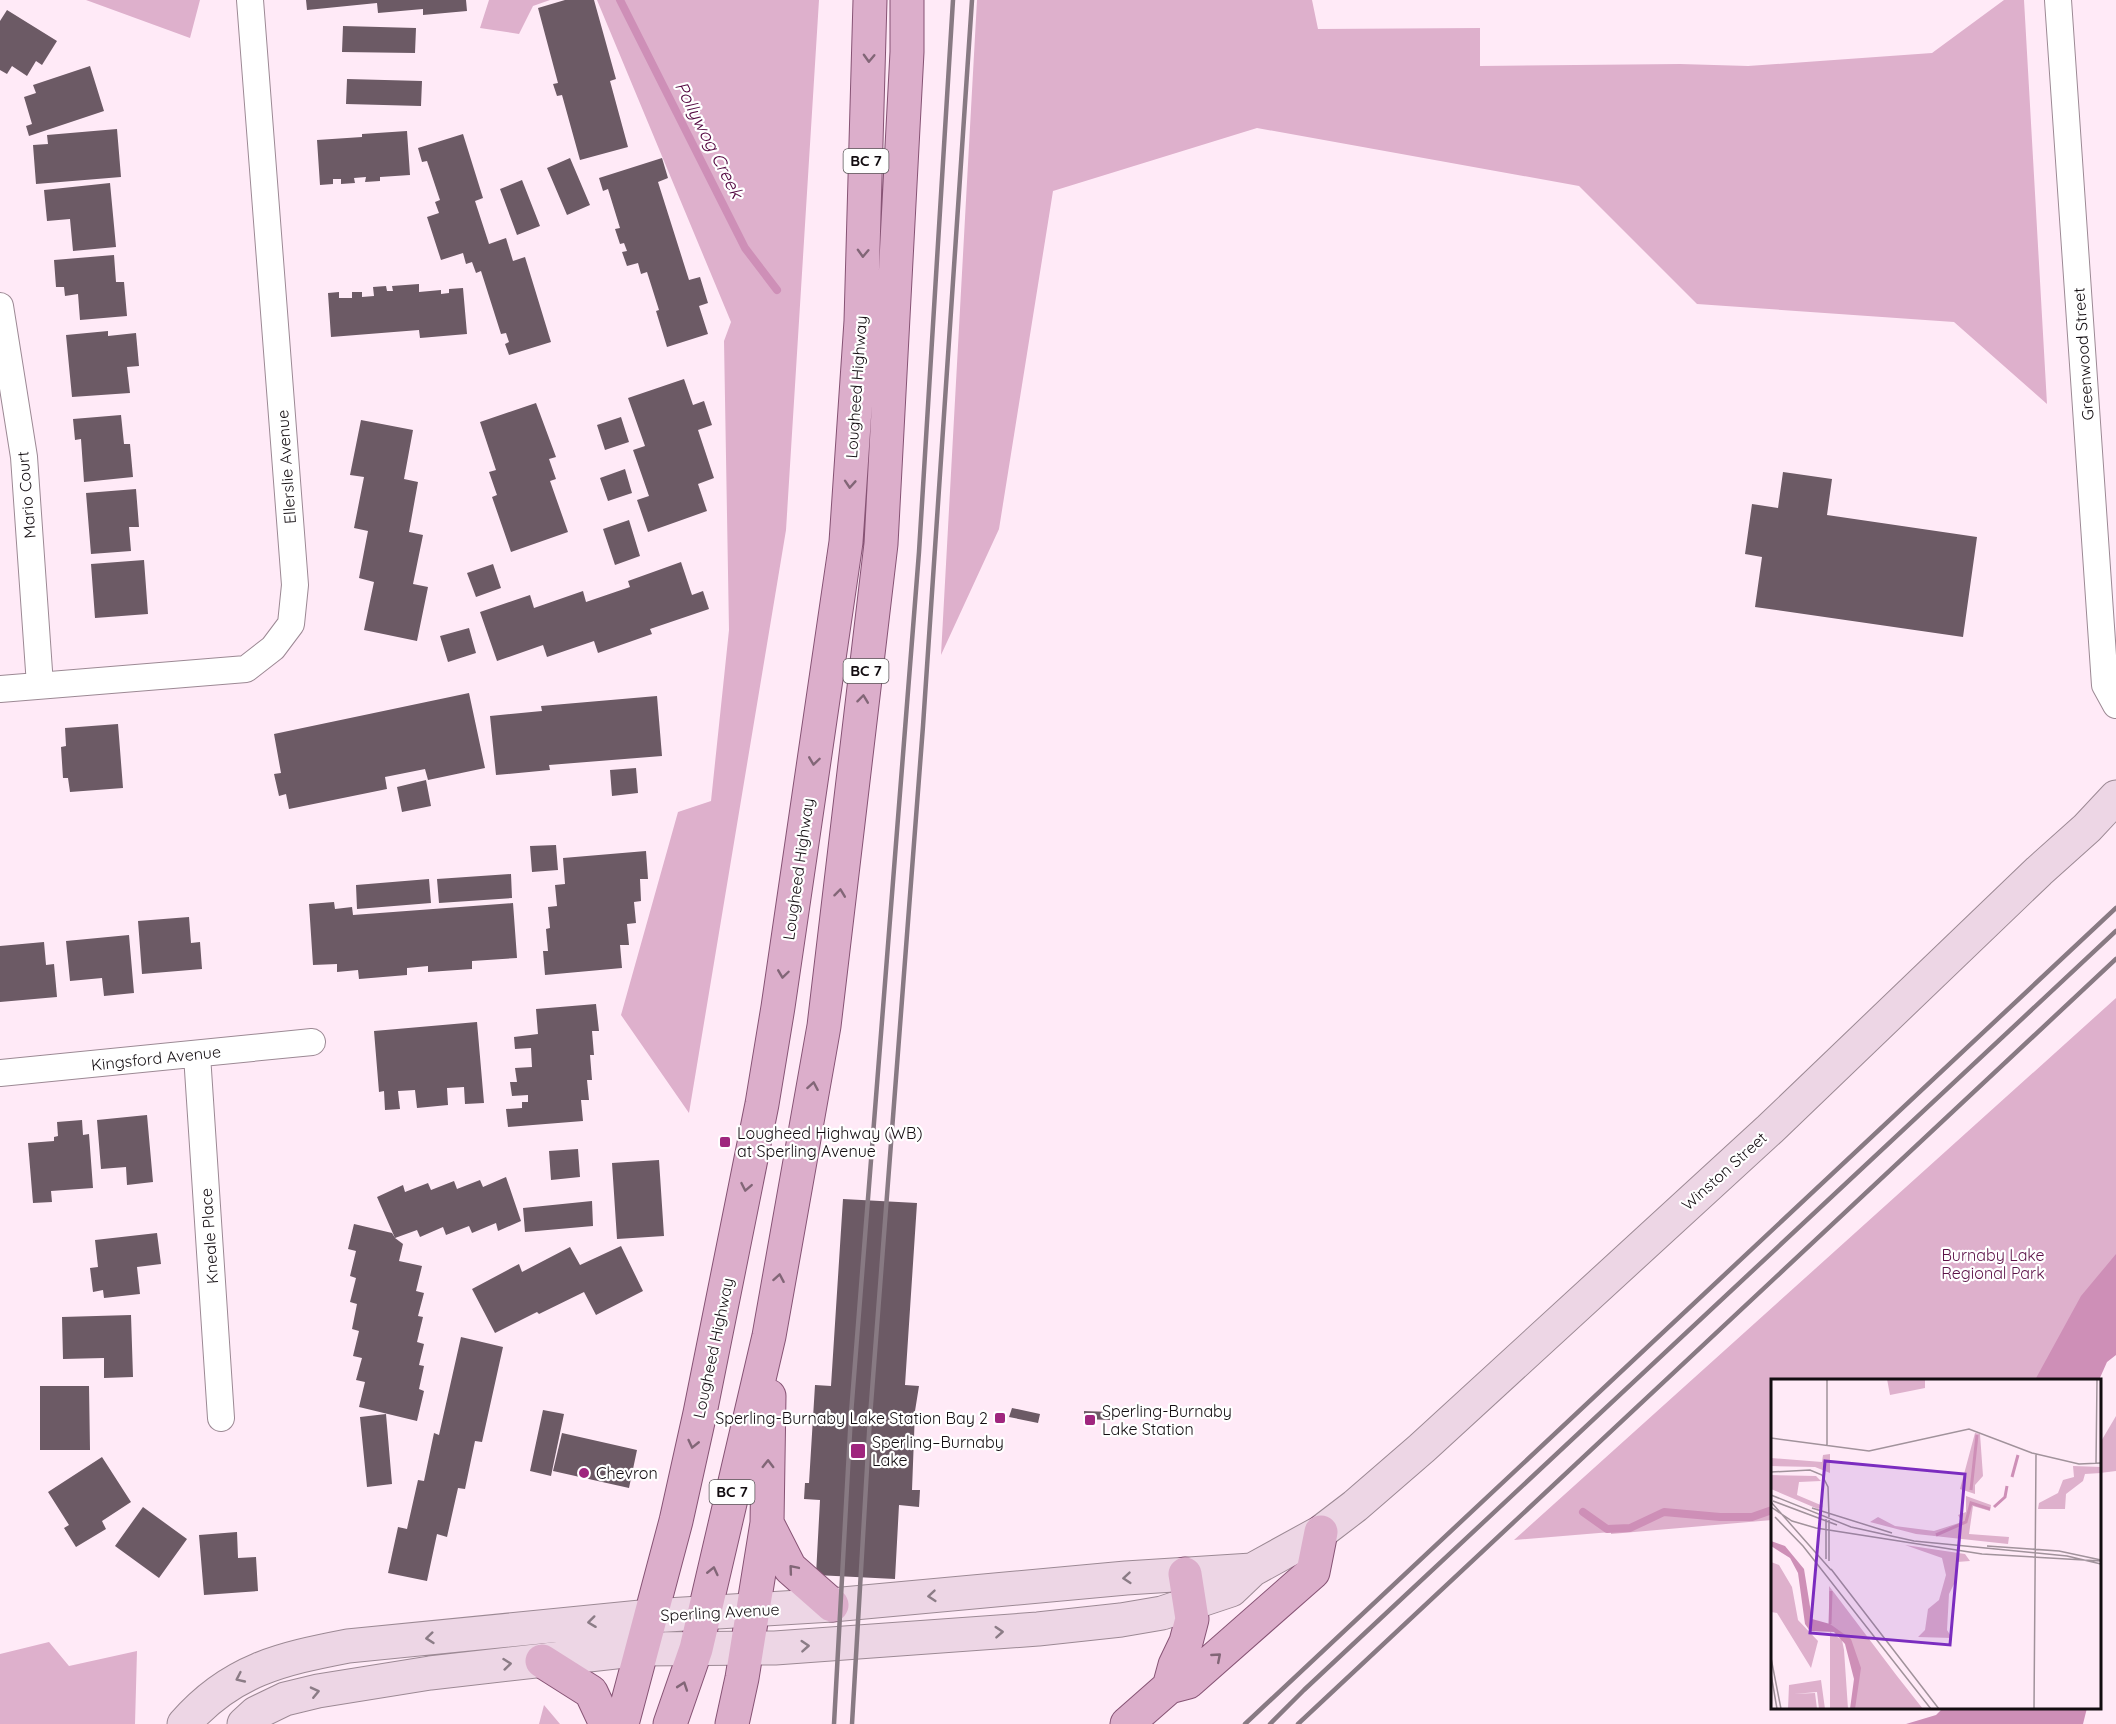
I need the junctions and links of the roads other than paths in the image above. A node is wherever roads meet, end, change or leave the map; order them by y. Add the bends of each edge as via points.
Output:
1 (250, 0) edge
2 (870, 0) edge
3 (907, 0) edge
4 (2058, 0) edge
5 (0, 306) edge
6 (40, 685) junction
7 (0, 689) edge
8 (2116, 705) edge
9 (2116, 797) edge
10 (312, 1042) dead end
11 (197, 1054) junction
12 (0, 1073) edge
13 (769, 1336) junction
14 (221, 1418) dead end
15 (767, 1523) junction
16 (1321, 1532) junction
17 (1187, 1589) junction
18 (832, 1605) junction
19 (754, 1610) junction
20 (704, 1612) junction
21 (651, 1616) junction
22 (642, 1649) junction
23 (696, 1649) junction
24 (746, 1649) junction
25 (542, 1661) junction
26 (1168, 1687) junction
27 (193, 1714) edge
28 (244, 1724) edge
29 (606, 1724) edge
30 (622, 1724) edge
31 (670, 1724) edge
32 (732, 1724) edge
33 (1127, 1724) edge

1 - 6 street, Ellerslie Avenue via 295,585 291,624 273,648 246,669
2 -> 21 main road, Lougheed Highway / BC 7 via 861,321 846,542 762,1104 700,1413
13 -> 3 main road, Lougheed Highway / BC 7 via 824,1026 881,544
4 - 8 street, Greenwood Street via 2105,685
5 - 6 street, Mario Court via 24,457
6 - 7 street, Ellerslie Avenue
9 - 16 street, Winston Street via 1770,1129 1422,1448
10 - 11 street, Kingsford Avenue
11 - 12 street, Kingsford Avenue
11 - 14 street, Kneale Place
15 -> 13 main road
20 -> 13 main road, Lougheed Highway / BC 7
18 -> 15 main road via 790,1569
15 - 19 main road
16 - 17 street, Sperling Avenue via 1252,1570 1231,1590
26 -> 16 main road via 1188,1682 1313,1572
17 -> 18 street, Sperling Avenue
24 -> 17 street, Sperling Avenue via 1121,1620 1162,1613
17 - 26 main road via 1192,1619
18 - 19 street, Sperling Avenue
19 - 20 street, Sperling Avenue
19 - 24 main road
20 - 21 street, Sperling Avenue
20 - 23 main road, Lougheed Highway / BC 7
21 - 22 main road, Lougheed Highway / BC 7
21 -> 27 street, Sperling Avenue via 348,1646 303,1655 233,1680
22 - 23 street, Sperling Avenue
22 - 25 street, Sperling Avenue
22 - 30 main road, Lougheed Highway / BC 7
23 - 24 street, Sperling Avenue
31 -> 23 main road, Lougheed Highway / BC 7
24 - 32 main road
28 -> 25 street, Sperling Avenue via 256,1713 285,1699 318,1691
25 - 29 main road via 591,1692
26 - 33 main road

